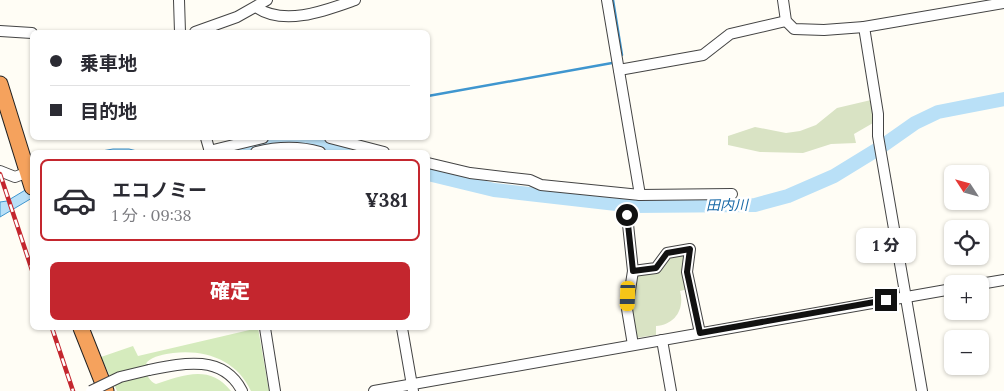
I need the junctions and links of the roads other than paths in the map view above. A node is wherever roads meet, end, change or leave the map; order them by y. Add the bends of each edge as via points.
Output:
1 (180, 0) edge
2 (267, 0) edge
3 (355, 0) edge
4 (607, 0) edge
5 (783, 0) edge
6 (1004, 3) edge
7 (256, 8) junction
8 (786, 20) junction
9 (864, 27) junction
10 (180, 30) edge
11 (200, 30) edge
12 (0, 31) edge
13 (30, 33) edge
14 (619, 70) junction
15 (0, 84) edge
16 (255, 140) edge
17 (338, 140) edge
18 (217, 150) edge
19 (264, 150) edge
20 (312, 150) edge
21 (376, 150) edge
22 (430, 163) edge
23 (0, 171) edge
24 (30, 178) edge
25 (732, 194) dead end
26 (640, 195) junction
27 (627, 215) dead end
28 (633, 271) junction
29 (1004, 280) edge
30 (989, 282) edge
31 (944, 289) edge
32 (905, 296) junction
33 (82, 330) edge
34 (264, 330) edge
35 (402, 330) edge
36 (700, 333) junction
37 (662, 340) junction
38 (633, 345) junction
39 (413, 387) edge
40 (91, 391) edge
41 (106, 391) edge
42 (242, 391) edge
43 (275, 391) edge
44 (374, 391) edge
45 (671, 391) edge
46 (922, 391) edge

1 - 10 street
2 - 7 street
3 - 7 street via 315,14 292,17
4 - 14 street
5 - 8 street
6 - 9 street
7 - 11 street
8 - 9 street via 794,29
8 - 14 street via 730,34 703,55
9 - 32 street via 878,114 878,136
12 - 13 street
14 - 26 street
15 - 24 highway
16 - 18 street
17 - 21 street
19 - 20 street
22 - 26 street via 470,173 530,180 542,185
23 - 24 street via 11,177
25 - 26 street
27 - 28 street
28 - 36 street via 656,268 667,253 690,249 687,272
28 - 38 street via 627,309
29 - 30 street
31 - 32 street
32 - 36 street
32 - 46 street
33 - 41 highway
34 - 43 street
35 - 39 street
36 - 37 street
37 - 38 street
37 - 45 street
38 - 39 street
39 - 44 street
40 - 42 street, bridge via 120,377 199,362 221,369

